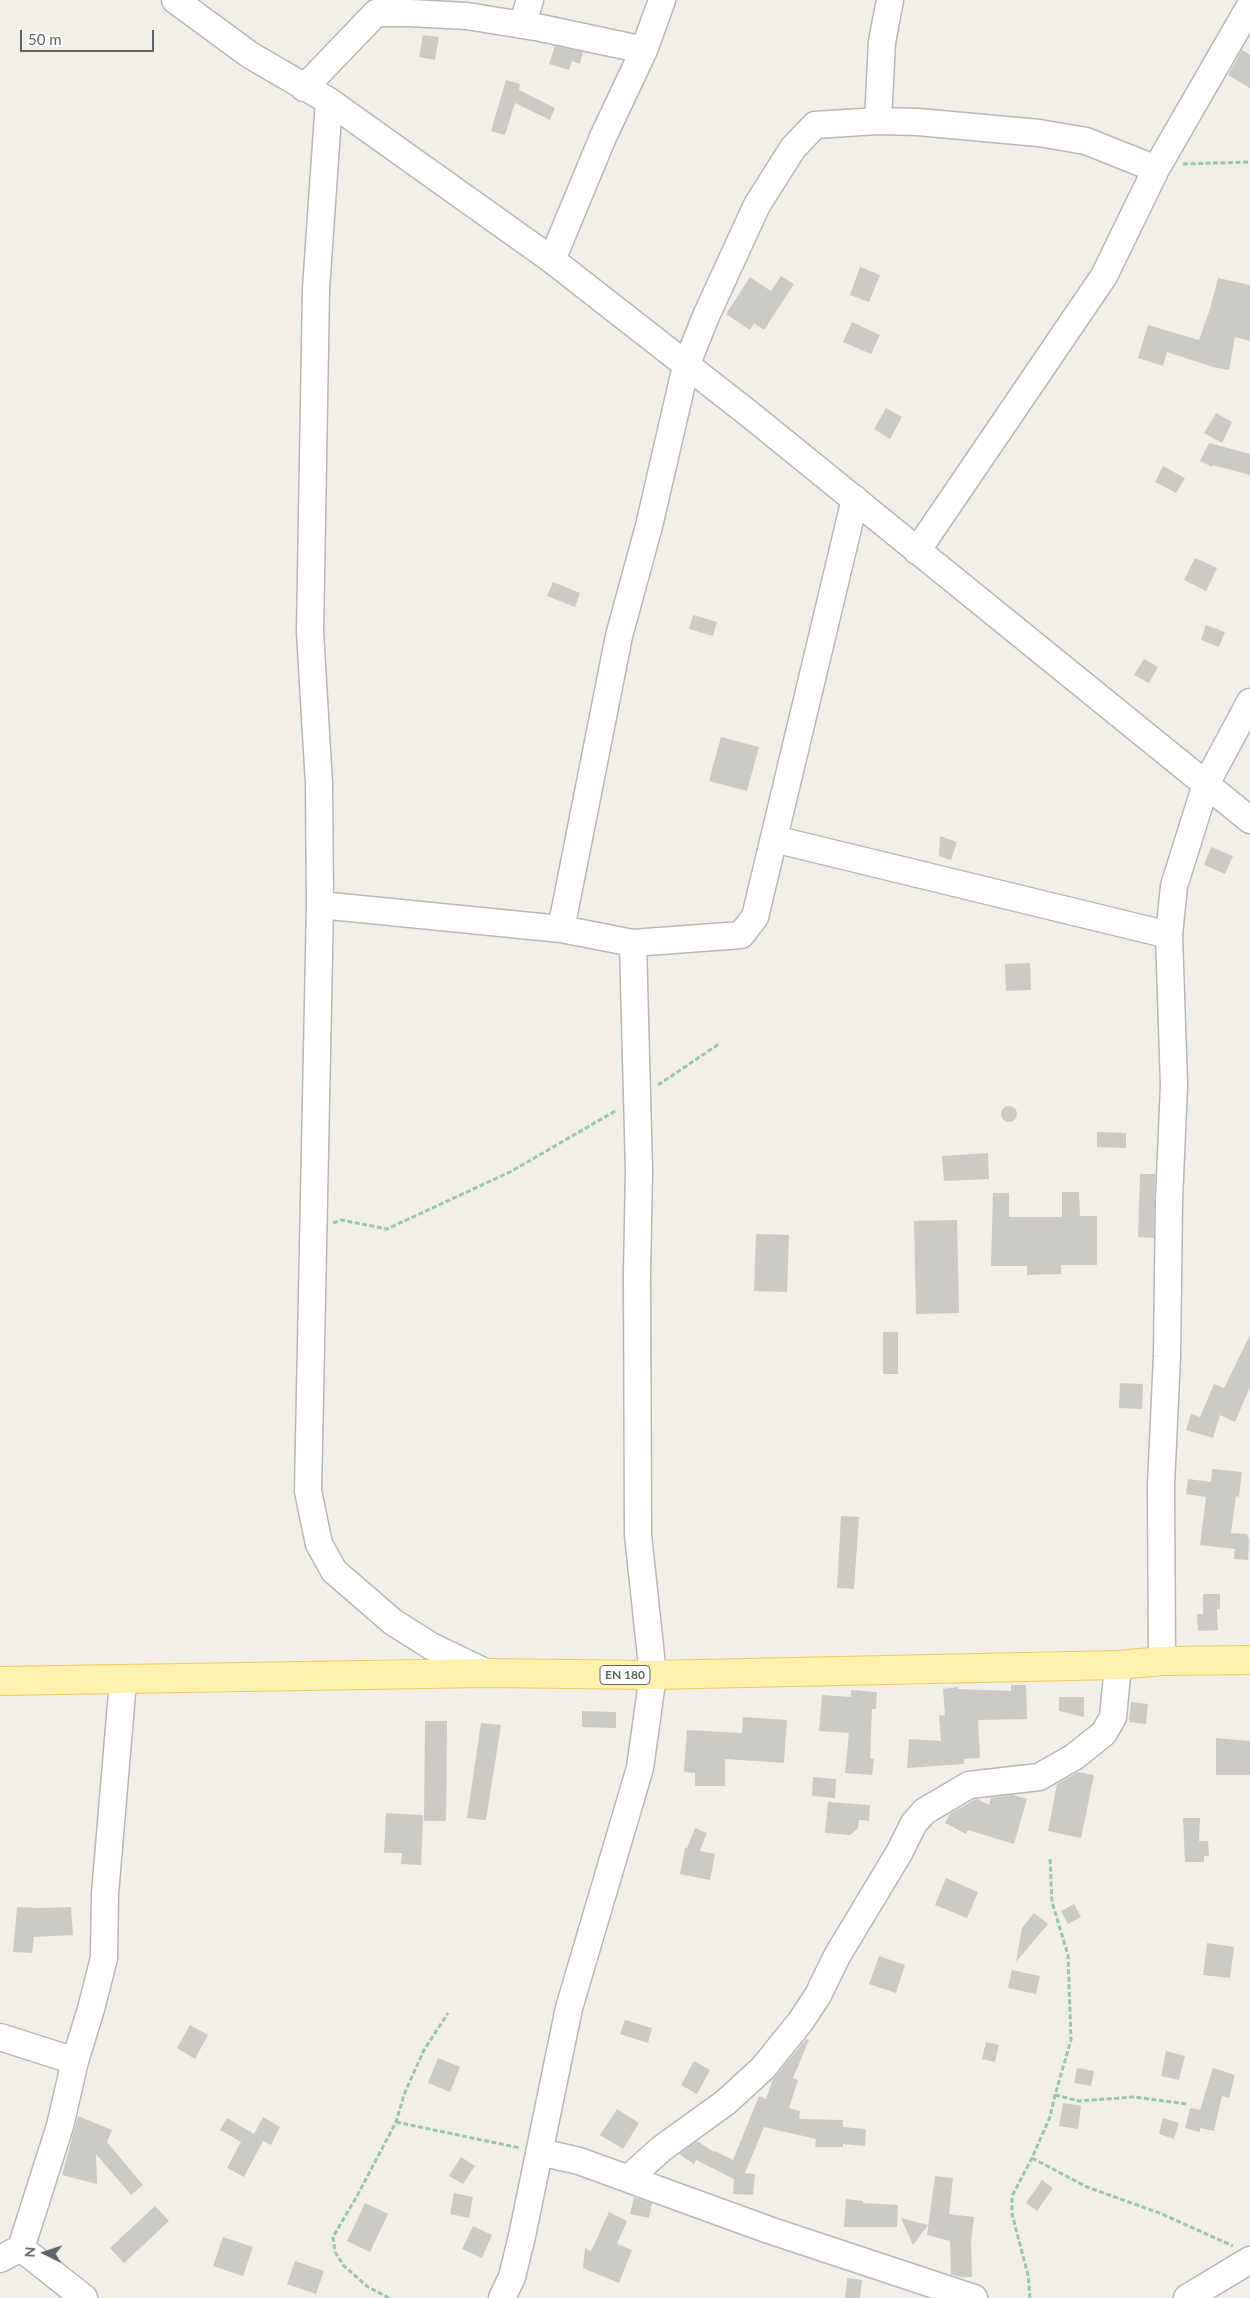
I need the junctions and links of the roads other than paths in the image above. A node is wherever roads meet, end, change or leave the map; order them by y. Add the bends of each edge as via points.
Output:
1 (176, 0) edge
2 (530, 0) edge
3 (662, 0) edge
4 (890, 0) edge
5 (1250, 6) edge
6 (375, 7) edge
7 (522, 24) junction
8 (644, 50) junction
9 (304, 88) junction
10 (329, 101) junction
11 (878, 121) junction
12 (1156, 169) junction
13 (552, 260) junction
14 (686, 366) junction
15 (855, 499) junction
16 (917, 551) junction
17 (1250, 702) edge
18 (1206, 784) junction
19 (1250, 820) edge
20 (774, 839) junction
21 (320, 905) junction
22 (561, 929) junction
23 (1169, 934) junction
24 (633, 943) junction
25 (1250, 1660) edge
26 (1162, 1661) junction
27 (1118, 1665) junction
28 (487, 1673) junction
29 (653, 1676) junction
30 (0, 1681) edge
31 (123, 1681) junction
32 (0, 2037) edge
33 (75, 2061) junction
34 (540, 2152) junction
35 (629, 2178) junction
36 (10, 2254) edge
37 (1246, 2254) edge
38 (509, 2291) edge
39 (84, 2298) edge
40 (974, 2298) edge
41 (1187, 2298) edge

1 - 9 street via 250,54
2 - 7 street
3 - 8 street
4 - 11 street via 882,42
5 - 12 street
6 - 7 street
6 - 9 street
7 - 8 street
8 - 13 street via 602,137
9 - 10 street
10 - 13 street
10 - 21 street via 316,289 310,632 319,784
11 - 12 street via 985,128 1077,139 1108,148
11 - 14 street via 815,125 793,148 757,205
12 - 16 street via 1104,276
13 - 14 street
14 - 15 street
14 - 22 street via 649,526 619,636
15 - 16 street
15 - 20 street
16 - 18 street
17 - 18 street
18 - 19 street
18 - 23 street via 1174,886
20 - 23 street
20 - 24 street via 755,917 741,935
21 - 22 street
21 - 28 street via 308,1491 319,1544 334,1571 393,1622 431,1646
22 - 24 street
23 - 26 street via 1174,1085 1161,1485
24 - 29 street via 638,1098 638,1535
25 - 26 main road, EN 180
26 - 27 main road, EN 180
27 - 29 main road, EN 180
27 - 35 street via 1112,1717 1104,1733 1074,1757 1039,1777 969,1785 924,1810 796,2028 763,2068 726,2102 661,2149
28 - 29 main road, EN 180
28 - 31 main road, EN 180
29 - 34 street via 640,1768 569,2008
30 - 31 main road, EN 180
31 - 33 street via 105,1894 104,1958
32 - 33 street
33 - 36 street via 60,2126
34 - 35 street
34 - 38 street
35 - 40 street via 768,2230
36 - 39 street
37 - 41 street

